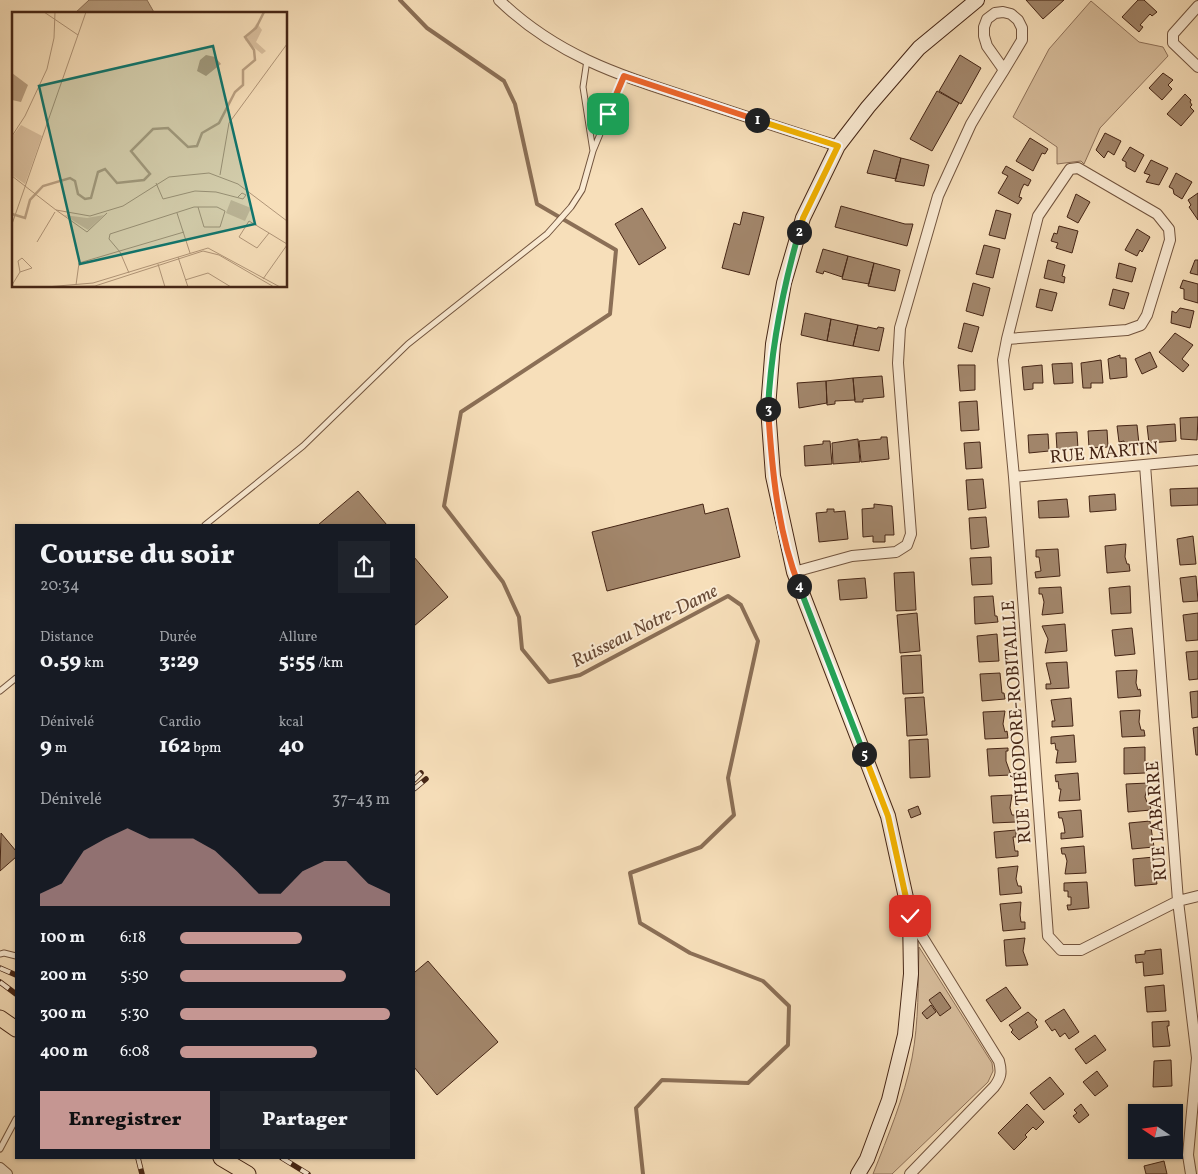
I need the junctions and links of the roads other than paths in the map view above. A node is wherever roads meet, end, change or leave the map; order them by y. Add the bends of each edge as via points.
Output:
1 (499, 0) edge
2 (977, 0) edge
3 (1198, 6) edge
4 (587, 60) junction
5 (1198, 67) edge
6 (1004, 70) junction
7 (624, 76) junction
8 (838, 146) junction
9 (593, 151) junction
10 (1007, 339) junction
11 (1198, 460) edge
12 (1145, 465) junction
13 (1014, 477) junction
14 (206, 524) edge
15 (794, 572) junction
16 (15, 679) edge
17 (0, 691) edge
18 (1198, 896) edge
19 (1178, 901) junction
20 (910, 916) junction
21 (0, 954) edge
22 (15, 956) edge
23 (0, 1018) edge
24 (15, 1028) edge
25 (15, 1121) edge
26 (0, 1149) edge
27 (223, 1159) edge
28 (0, 1168) edge
29 (7, 1174) edge
30 (248, 1174) edge
31 (858, 1174) edge
32 (910, 1174) edge
33 (1191, 1174) edge

1 - 4 street via 555,45
2 - 8 street via 919,48
3 - 5 street via 1173,34 1173,43
4 - 7 street
4 - 9 lane via 583,87
6 - 6 street via 1022,40 1022,28 1011,14 1003,12 987,18 984,36
6 - 15 street via 971,124 938,196 900,328 898,363 911,534 907,545 896,552 852,556
7 - 8 street
7 - 9 lane
8 - 15 street via 803,218 784,283 773,344 768,408 773,476
9 - 14 lane via 582,190 547,234 408,344 302,446
10 - 10 street, RUE THÉODORE-ROBITAILLE via 1038,216 1070,168 1078,168 1157,214 1169,228 1170,240 1141,325 1127,330
10 - 13 street, RUE THÉODORE-ROBITAILLE via 1003,360
11 - 12 street, RUE MARTIN
12 - 13 street, RUE MARTIN
12 - 19 street, RUE LABARRE
13 - 19 street, RUE THÉODORE-ROBITAILLE via 1048,936 1061,950 1081,950
15 - 20 street via 888,816
16 - 17 lane
18 - 19 street, RUE THÉODORE-ROBITAILLE
19 - 33 street, RUE LABARRE via 1197,1058 1188,1155
20 - 31 street via 911,974 905,1035 890,1100 867,1160
20 - 32 street via 999,1061 1002,1072 994,1088
21 - 22 lane
23 - 24 main road
25 - 26 lane
27 - 30 main road
28 - 29 street

